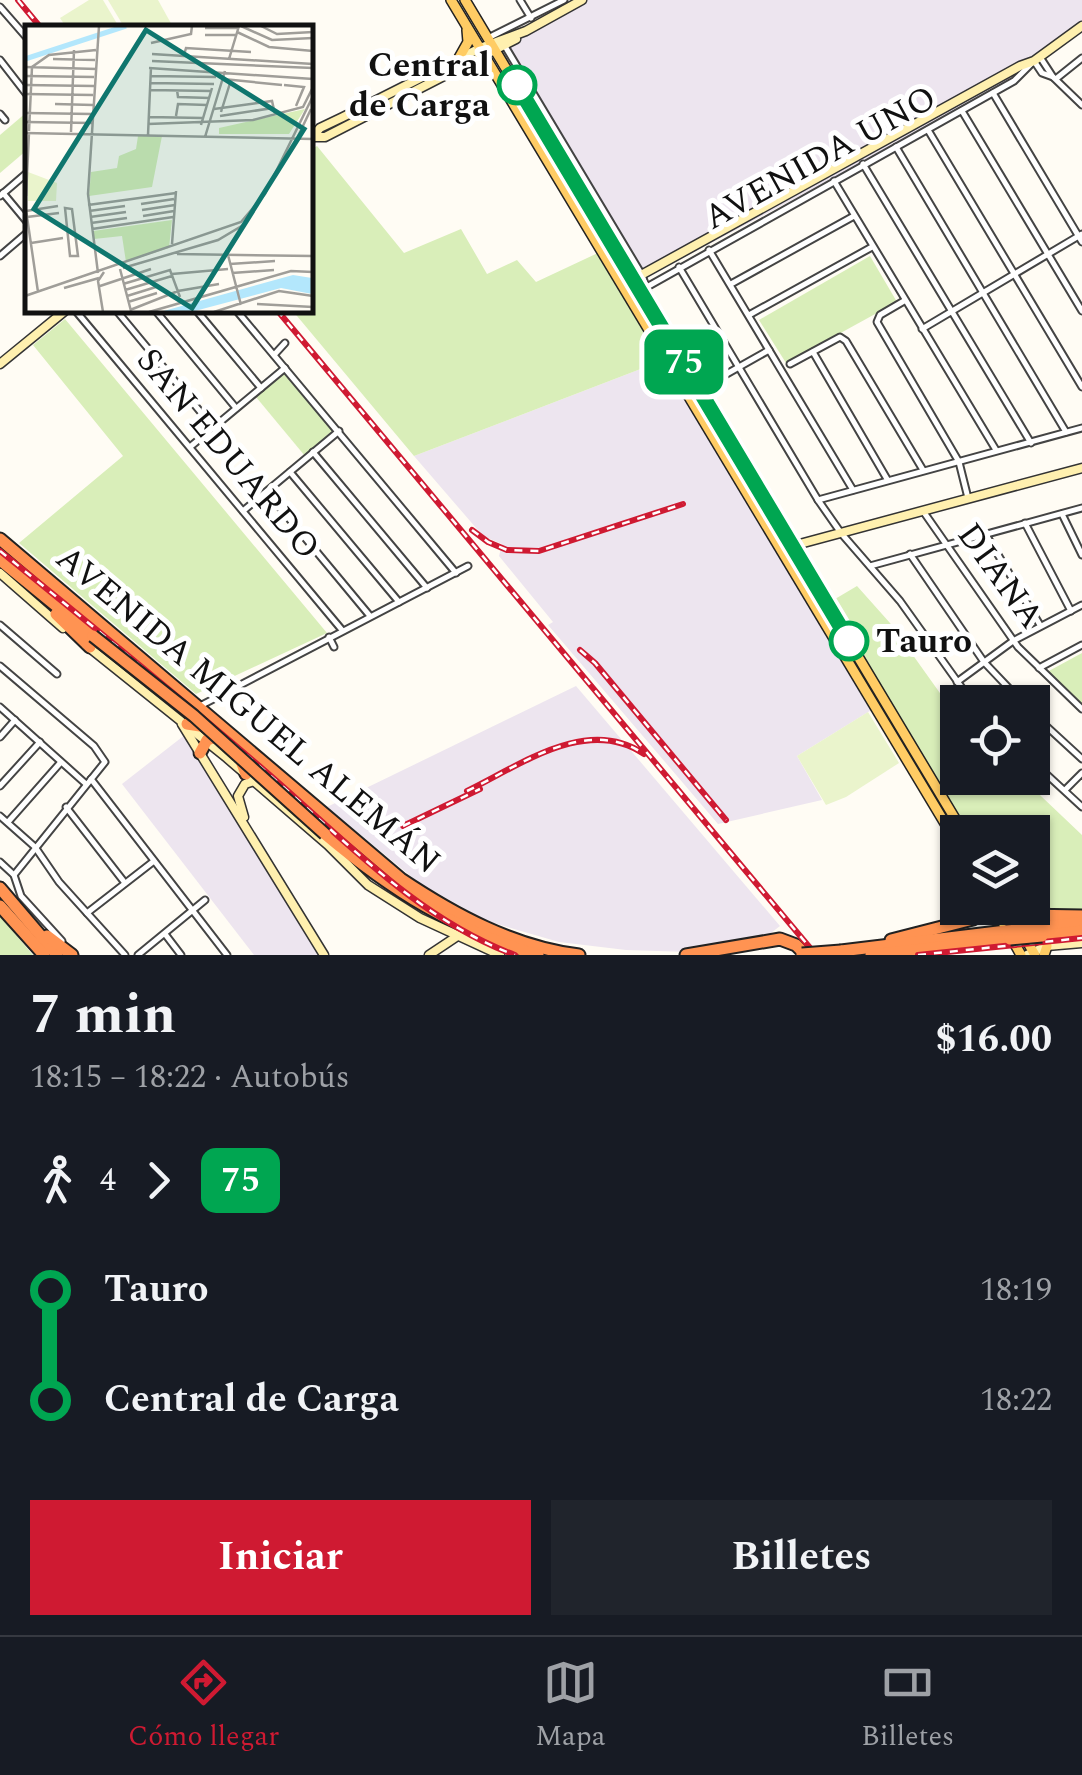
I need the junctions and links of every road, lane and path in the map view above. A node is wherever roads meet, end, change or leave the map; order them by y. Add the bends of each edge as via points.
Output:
1 (450, 0) edge
2 (465, 0) edge
3 (520, 0) edge
4 (582, 0) edge
5 (567, 3) edge
6 (554, 6) joint
7 (0, 7) edge
8 (531, 18) junction
9 (1082, 26) edge
10 (467, 27) junction
11 (25, 36) edge
12 (496, 44) junction
13 (482, 52) junction
14 (458, 58) junction
15 (1082, 58) edge
16 (0, 60) edge
17 (1036, 60) junction
18 (1055, 78) junction
19 (520, 82) junction
20 (25, 92) edge
21 (992, 93) junction
22 (1080, 101) edge
23 (962, 111) junction
24 (928, 118) junction
25 (915, 126) junction
26 (928, 130) junction
27 (312, 138) edge
28 (896, 147) junction
29 (863, 164) junction
30 (25, 174) edge
31 (834, 181) junction
32 (805, 185) junction
33 (1, 194) edge
34 (810, 194) junction
35 (854, 216) junction
36 (25, 220) edge
37 (25, 234) edge
38 (1081, 237) edge
39 (0, 243) edge
40 (872, 247) junction
41 (6, 250) junction
42 (710, 250) junction
43 (695, 252) junction
44 (1048, 254) junction
45 (0, 256) edge
46 (679, 267) junction
47 (638, 275) junction
48 (1014, 275) junction
49 (730, 284) junction
50 (623, 285) junction
51 (644, 288) junction
52 (982, 294) junction
53 (630, 297) junction
54 (904, 300) junction
55 (952, 311) junction
56 (64, 312) edge
57 (77, 312) edge
58 (118, 312) edge
59 (157, 312) edge
60 (198, 312) edge
61 (238, 312) edge
62 (1082, 312) edge
63 (748, 315) junction
64 (922, 329) junction
65 (286, 343) dead end
66 (768, 350) junction
67 (813, 352) junction
68 (274, 355) junction
69 (0, 364) edge
70 (790, 364) dead end
71 (740, 366) junction
72 (285, 368) junction
73 (1082, 387) edge
74 (261, 388) junction
75 (700, 389) junction
76 (236, 408) junction
77 (213, 427) junction
78 (1082, 428) edge
79 (339, 431) junction
80 (1066, 432) junction
81 (1031, 443) junction
82 (190, 447) junction
83 (996, 450) junction
84 (314, 452) junction
85 (959, 462) junction
86 (923, 470) junction
87 (1081, 471) edge
88 (290, 472) junction
89 (887, 480) junction
90 (852, 490) junction
91 (266, 492) junction
92 (968, 498) junction
93 (818, 500) junction
94 (1082, 508) edge
95 (243, 511) junction
96 (922, 511) junction
97 (1062, 514) junction
98 (1025, 524) junction
99 (840, 532) junction
100 (985, 534) junction
101 (0, 539) edge
102 (946, 545) junction
103 (792, 546) junction
104 (780, 549) junction
105 (3, 554) edge
106 (910, 554) junction
107 (1082, 555) edge
108 (468, 566) dead end
109 (870, 566) junction
110 (0, 573) edge
111 (456, 573) junction
112 (56, 586) junction
113 (427, 588) junction
114 (399, 602) junction
115 (1082, 605) edge
116 (1071, 612) junction
117 (370, 616) junction
118 (0, 625) edge
119 (1040, 626) junction
120 (342, 630) junction
121 (328, 638) junction
122 (1013, 641) junction
123 (92, 642) junction
124 (1082, 645) edge
125 (334, 646) dead end
126 (984, 662) junction
127 (1, 668) edge
128 (1039, 668) junction
129 (57, 674) dead end
130 (956, 682) junction
131 (958, 685) edge
132 (1006, 685) edge
133 (200, 706) junction
134 (0, 707) edge
135 (1082, 710) edge
136 (15, 720) junction
137 (183, 720) junction
138 (1050, 729) edge
139 (0, 737) edge
140 (207, 740) junction
141 (40, 742) junction
142 (200, 753) junction
143 (251, 757) junction
144 (1082, 759) edge
145 (62, 762) junction
146 (1082, 773) edge
147 (1050, 777) edge
148 (250, 778) junction
149 (88, 781) junction
150 (0, 786) edge
151 (1065, 790) junction
152 (66, 807) junction
153 (1082, 807) edge
154 (315, 808) junction
155 (941, 815) edge
156 (953, 815) edge
157 (0, 816) edge
158 (8, 822) junction
159 (327, 840) junction
160 (35, 847) junction
161 (154, 861) junction
162 (0, 862) edge
163 (14, 875) junction
164 (126, 883) junction
165 (0, 888) edge
166 (205, 900) dead end
167 (0, 906) edge
168 (192, 911) junction
169 (87, 913) junction
170 (1050, 917) edge
171 (1082, 919) edge
172 (946, 925) edge
173 (1003, 925) edge
174 (1020, 925) edge
175 (1025, 925) edge
176 (36, 928) junction
177 (1082, 931) edge
178 (165, 934) junction
179 (456, 937) junction
180 (1010, 938) junction
181 (1082, 942) edge
182 (883, 945) junction
183 (1036, 948) edge
184 (804, 954) edge
185 (44, 955) edge
186 (57, 955) edge
187 (72, 955) edge
188 (125, 955) edge
189 (138, 955) edge
190 (181, 955) edge
191 (226, 955) edge
192 (325, 955) edge
193 (429, 955) edge
194 (500, 955) edge
195 (538, 955) edge
196 (578, 955) edge
197 (686, 955) edge
198 (791, 955) edge
199 (872, 955) edge
200 (1011, 955) edge

1 - 10 main road
2 - 12 main road
3 - 8 street
4 - 5 street
5 - 6 street
5 - 12 street
6 - 8 street
7 - 11 street
8 - 12 street
9 - 17 street, AVENIDA UNO
10 - 13 main road
10 - 14 main road via 468,42
12 - 13 street
12 - 19 main road
13 - 14 street
13 - 27 street
13 - 50 main road
14 - 27 street
15 - 18 street
16 - 20 street
17 - 18 street
17 - 21 street, AVENIDA UNO
17 - 24 street, AVENIDA UNO
18 - 22 street
19 - 47 street
19 - 47 main road via 627,267
21 - 23 street, AVENIDA UNO
21 - 38 street
23 - 26 street, AVENIDA UNO
23 - 44 street
24 - 25 street, AVENIDA UNO
24 - 26 street
25 - 26 street
25 - 32 street, AVENIDA UNO
26 - 28 street, AVENIDA UNO
26 - 48 street
28 - 29 street, AVENIDA UNO
28 - 52 street
29 - 31 street, AVENIDA UNO
29 - 55 street
30 - 33 street
31 - 34 street, AVENIDA UNO
31 - 35 street
32 - 34 street
32 - 43 street, AVENIDA UNO
33 - 36 street
34 - 42 street, AVENIDA UNO
35 - 40 street
35 - 49 street
37 - 41 street
38 - 44 street
39 - 41 street
40 - 54 street
40 - 63 street
41 - 45 street
42 - 43 street, AVENIDA UNO
42 - 49 street
43 - 46 street, AVENIDA UNO
43 - 47 street, AVENIDA UNO
44 - 48 street
44 - 62 street
46 - 51 street, AVENIDA UNO
46 - 71 street
47 - 50 street, AVENIDA UNO
47 - 51 main road
48 - 52 street
48 - 73 street
49 - 63 street
50 - 53 main road
51 - 53 street, AVENIDA UNO
51 - 75 main road
52 - 55 street
52 - 80 street
53 - 104 main road
54 - 64 street
54 - 85 street via 878,318
55 - 64 street
55 - 81 street
56 - 69 street
57 - 82 street, SAN EDUARDO
58 - 77 street
59 - 76 street
60 - 74 street
61 - 68 street
63 - 66 street
64 - 83 street
65 - 68 street
66 - 71 street
66 - 90 street
67 - 70 street
67 - 86 street via 846,341
67 - 89 street
68 - 72 street
71 - 75 street
71 - 93 street
72 - 74 street
72 - 79 street
74 - 76 street
75 - 103 main road
76 - 77 street
77 - 82 street
78 - 80 street
79 - 84 street
79 - 111 street
80 - 81 street
81 - 83 street
82 - 95 street, SAN EDUARDO
83 - 85 street
84 - 88 street
84 - 113 street
85 - 86 street
85 - 92 street
86 - 89 street
87 - 92 street
88 - 91 street
88 - 114 street
89 - 90 street
90 - 93 street
91 - 95 street
91 - 117 street
92 - 96 street
93 - 99 street
94 - 97 street
95 - 120 street, SAN EDUARDO
96 - 99 street
96 - 102 street, DIANA
97 - 98 street
97 - 107 street
98 - 100 street
98 - 116 street
99 - 103 street
99 - 109 street
100 - 102 street
100 - 119 street
101 - 112 highway, AVENIDA MIGUEL ALEMÁN
102 - 106 street
102 - 122 street, DIANA
103 - 104 street
103 - 156 main road
104 - 155 main road
105 - 112 highway
105 - 123 highway, AVENIDA MIGUEL ALEMÁN
106 - 109 street
106 - 126 street
108 - 111 street
109 - 130 street
110 - 123 street, AVENIDA MIGUEL ALEMÁN
111 - 113 street
112 - 133 highway, AVENIDA MIGUEL ALEMÁN
113 - 114 street
114 - 117 street
115 - 116 street
116 - 119 street
117 - 120 street
118 - 129 street
119 - 122 street
120 - 121 street
121 - 125 street
121 - 133 street
122 - 126 street
122 - 128 street, DIANA
123 - 137 street, AVENIDA MIGUEL ALEMÁN
123 - 159 highway, AVENIDA MIGUEL ALEMÁN, bridge via 208,728
124 - 128 street
126 - 130 street
126 - 132 street
127 - 149 street via 102,756 104,764
128 - 135 street, DIANA
130 - 131 street
133 - 137 highway via 204,724
133 - 154 highway, AVENIDA MIGUEL ALEMÁN
134 - 136 street
136 - 139 street
136 - 141 street
137 - 140 street, AVENIDA MIGUEL ALEMÁN
137 - 142 street
138 - 144 street
140 - 142 highway
140 - 143 highway via 222,735
140 - 148 street, AVENIDA MIGUEL ALEMÁN
141 - 145 street
141 - 150 street
142 - 192 street
143 - 148 highway via 241,761
143 - 154 highway
145 - 149 street
145 - 158 street
146 - 151 street
147 - 151 street
148 - 159 street, AVENIDA MIGUEL ALEMÁN
148 - 192 street via 241,788 240,807
149 - 152 street
149 - 161 street
151 - 153 street
152 - 160 street
152 - 164 street
154 - 196 highway, AVENIDA MIGUEL ALEMÁN via 442,905 504,935
157 - 158 street
158 - 160 street
159 - 179 street via 368,885
159 - 195 highway, AVENIDA MIGUEL ALEMÁN via 429,911
160 - 163 street
160 - 169 street
161 - 164 street
161 - 168 street
162 - 163 street
163 - 187 street via 21,896
164 - 169 street
165 - 176 highway
166 - 168 street
167 - 185 highway
168 - 178 street
168 - 191 street
169 - 188 street
170 - 171 highway
171 - 183 highway
172 - 182 highway
173 - 180 main road
174 - 183 main road
175 - 183 street
176 - 186 highway
176 - 187 highway
177 - 183 highway
178 - 189 street
178 - 190 street
179 - 193 street
179 - 194 street
180 - 182 highway
180 - 183 highway, bridge
180 - 183 main road
180 - 199 highway
180 - 200 main road
181 - 183 street
182 - 184 highway, bridge
184 - 197 highway via 780,939
184 - 198 highway

